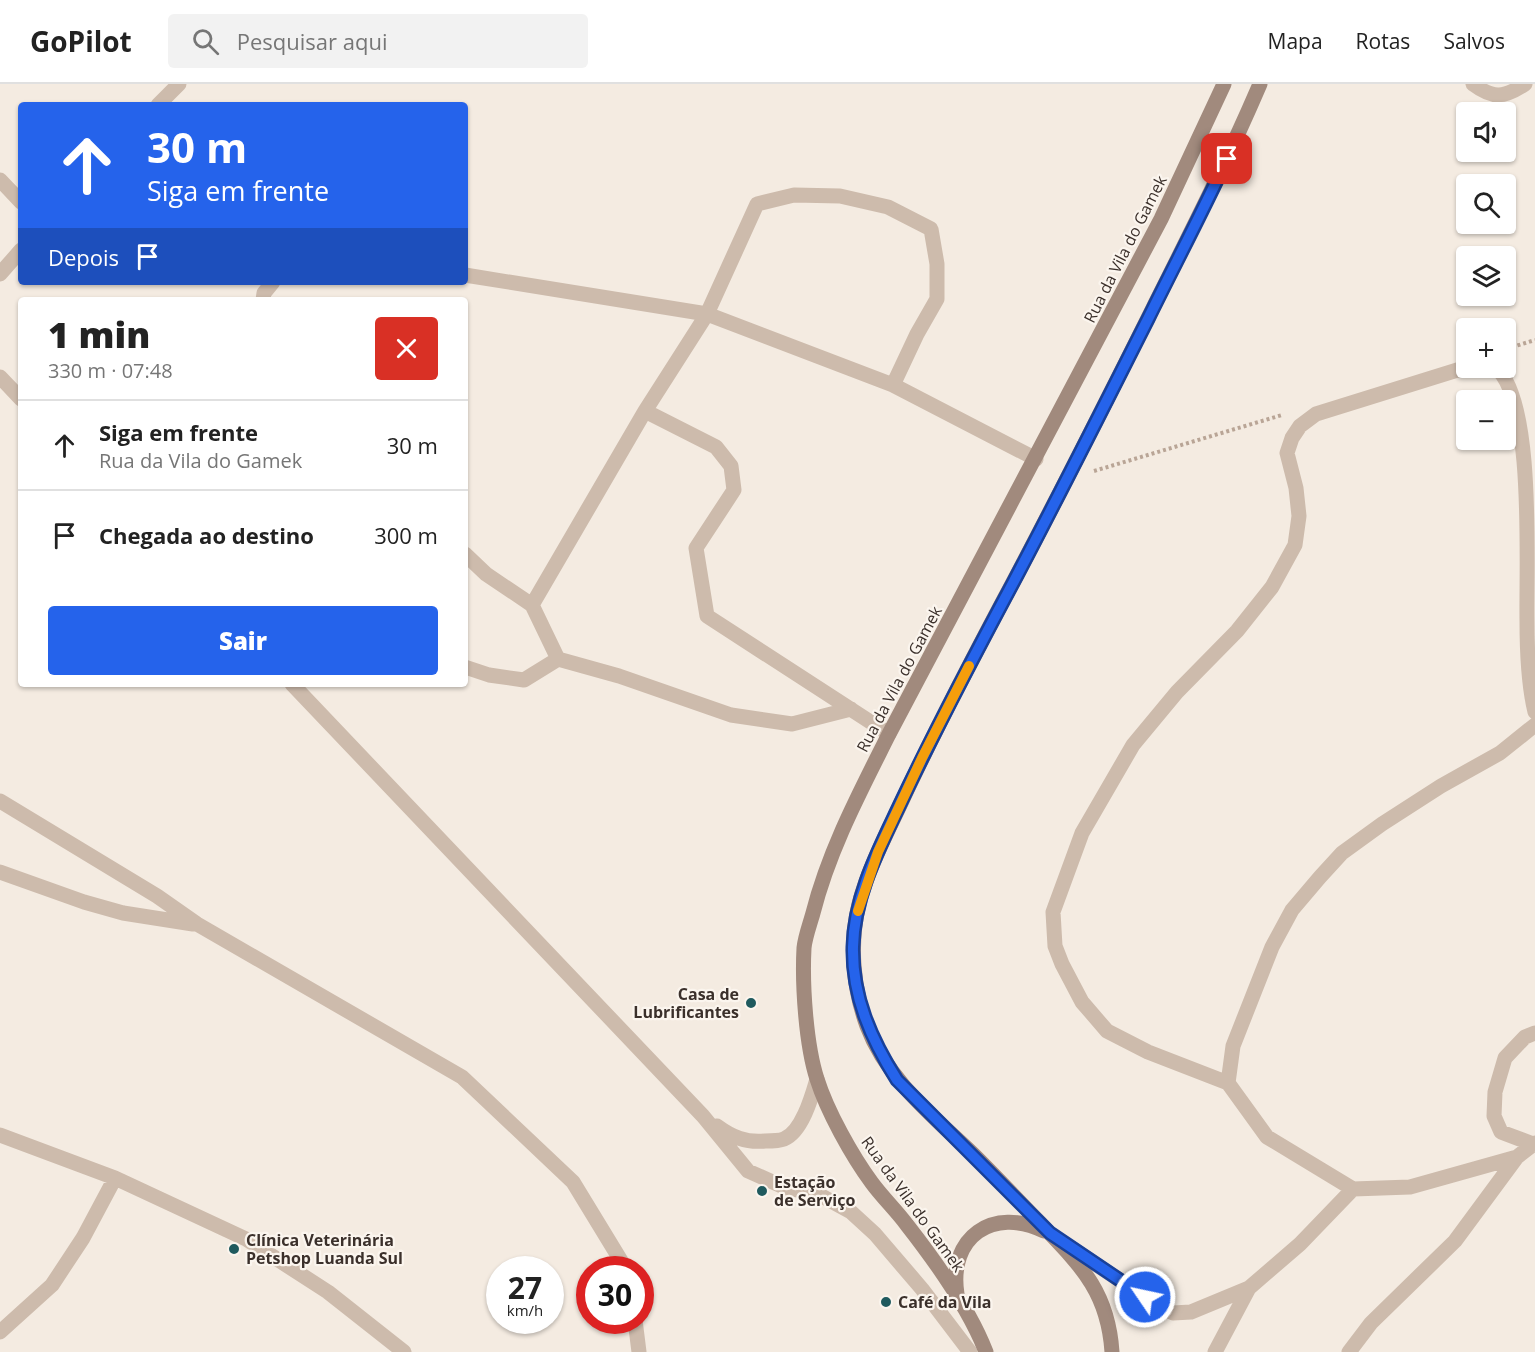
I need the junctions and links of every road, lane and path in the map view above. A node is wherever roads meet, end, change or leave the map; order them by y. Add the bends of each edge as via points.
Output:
1 (179, 84) edge
2 (1224, 84) edge
3 (1260, 84) edge
4 (1473, 84) edge
5 (1524, 84) edge
6 (161, 102) edge
7 (0, 180) edge
8 (18, 199) edge
9 (18, 253) edge
10 (0, 274) edge
11 (468, 275) edge
12 (707, 314) junction
13 (1535, 340) edge
14 (1516, 346) edge
15 (1456, 370) edge
16 (0, 377) edge
17 (1505, 378) edge
18 (893, 385) junction
19 (18, 396) edge
20 (645, 411) junction
21 (1287, 413) dead end
22 (1036, 459) junction
23 (1068, 480) junction
24 (1531, 488) edge
25 (468, 557) edge
26 (532, 605) junction
27 (558, 659) junction
28 (468, 668) edge
29 (295, 687) edge
30 (851, 709) junction
31 (1535, 712) edge
32 (1535, 725) edge
33 (889, 734) junction
34 (0, 801) edge
35 (0, 872) edge
36 (197, 924) junction
37 (1535, 1033) edge
38 (817, 1079) junction
39 (1228, 1083) junction
40 (703, 1116) junction
41 (0, 1135) edge
42 (1534, 1143) edge
43 (1516, 1157) junction
44 (115, 1178) junction
45 (1353, 1189) junction
46 (1050, 1233) junction
47 (618, 1256) edge
48 (1249, 1288) junction
49 (958, 1298) junction
50 (0, 1332) edge
51 (637, 1334) edge
52 (404, 1352) edge
53 (639, 1352) edge
54 (970, 1352) edge
55 (986, 1352) edge
56 (1112, 1352) edge
57 (1215, 1352) edge
58 (1349, 1352) edge

1 - 6 street
2 - 22 main road, Rua da Vila do Gamek via 1174,193
3 - 23 main road, Rua da Vila do Gamek via 1202,213
4 - 5 street via 1492,96 1511,93
7 - 8 street
9 - 10 street
11 - 12 street
12 - 18 street
12 - 18 street via 758,204 794,195 840,196 888,207 931,229 938,299
12 - 20 street
13 - 14 path
15 - 39 street via 1316,414 1300,426 1287,453 1299,516 1295,545 1272,587 1237,631 1177,692 1133,745 1082,833 1053,912 1055,946 1062,964 1082,1002 1107,1031 1148,1052
16 - 19 street
17 - 24 street via 1518,407
18 - 22 street
20 - 26 street
20 - 30 street via 716,447 731,466 734,490 696,549 707,615
21 - 23 path
22 - 33 main road, Rua da Vila do Gamek
23 - 46 main road, Rua da Vila do Gamek via 965,673 878,852 859,904 853,946 857,992 868,1028 897,1080
24 - 31 street via 1527,623
25 - 26 street
26 - 27 street
27 - 28 street via 524,680
27 - 30 street via 731,715 792,724
29 - 40 street
30 - 33 street
32 - 39 street via 1500,753 1374,830 1342,853 1320,877 1292,910 1272,947 1233,1046
33 - 38 main road, Rua da Vila do Gamek via 820,885 804,947 805,1002
34 - 36 street
35 - 36 street via 123,913
36 - 47 street via 462,1077 573,1182
37 - 42 street via 1525,1037 1506,1058 1495,1092 1494,1116 1501,1132
38 - 40 street via 805,1114 784,1139 735,1139
38 - 49 main road, Rua da Vila do Gamek via 840,1131 871,1182 907,1224
39 - 45 street via 1267,1137
40 - 54 street via 748,1172 786,1188 818,1194 851,1212 922,1289
41 - 44 street
42 - 43 street
43 - 45 street via 1410,1187
43 - 58 street via 1455,1241 1371,1323
44 - 50 street via 52,1285
44 - 52 street via 246,1239 327,1292
45 - 48 street via 1300,1244
46 - 48 street via 1173,1312 1191,1312
46 - 49 main road, Rua da Vila do Gamek via 1014,1221 976,1231 958,1262
46 - 56 main road, Rua da Vila do Gamek via 1091,1281 1104,1310
48 - 57 street
49 - 55 main road, Rua da Vila do Gamek
51 - 53 street

